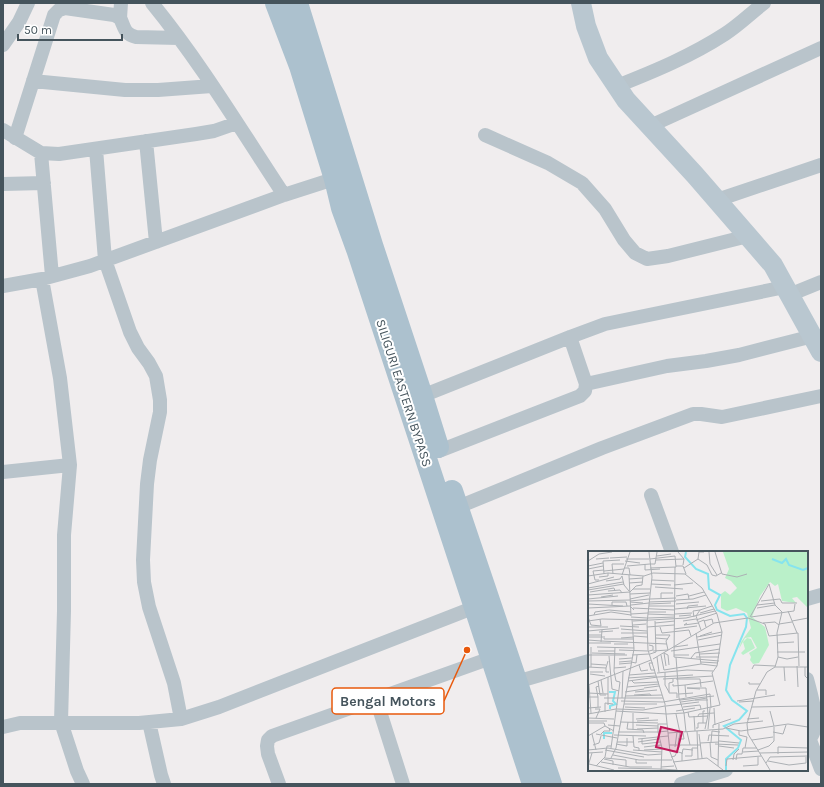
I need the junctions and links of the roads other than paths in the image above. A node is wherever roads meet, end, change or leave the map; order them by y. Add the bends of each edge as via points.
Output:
1 (28, 3) edge
2 (121, 3) edge
3 (152, 3) edge
4 (276, 3) edge
5 (297, 3) edge
6 (581, 3) edge
7 (764, 3) edge
8 (120, 18) junction
9 (179, 38) junction
10 (3, 45) edge
11 (821, 48) edge
12 (308, 66) junction
13 (33, 81) junction
14 (212, 86) junction
15 (617, 86) junction
16 (237, 123) junction
17 (650, 126) junction
18 (3, 130) edge
19 (485, 135) dead end
20 (15, 138) junction
21 (146, 141) junction
22 (96, 148) junction
23 (41, 154) junction
24 (821, 165) edge
25 (343, 176) junction
26 (44, 183) junction
27 (3, 184) edge
28 (284, 195) junction
29 (717, 200) junction
30 (748, 236) junction
31 (156, 242) junction
32 (105, 260) junction
33 (47, 278) junction
34 (821, 282) edge
35 (3, 286) edge
36 (787, 291) junction
37 (570, 337) junction
38 (817, 344) edge
39 (586, 384) junction
40 (422, 396) junction
41 (821, 396) edge
42 (439, 451) junction
43 (70, 465) junction
44 (3, 472) edge
45 (651, 495) dead end
46 (458, 507) junction
47 (672, 551) edge
48 (821, 595) edge
49 (808, 599) edge
50 (482, 604) junction
51 (491, 658) junction
52 (588, 661) edge
53 (808, 683) edge
54 (509, 684) junction
55 (376, 699) junction
56 (180, 719) junction
57 (61, 722) junction
58 (102, 723) dead end
59 (144, 723) junction
60 (3, 727) edge
61 (808, 740) edge
62 (821, 769) edge
63 (723, 771) edge
64 (83, 784) edge
65 (164, 784) edge
66 (279, 784) edge
67 (404, 784) edge
68 (533, 784) edge
69 (550, 784) edge
70 (681, 784) edge

1 - 10 street
2 - 8 street
3 - 9 street
4 - 12 main road, SILIGURI EASTERN BYPASS
5 - 12 main road, SILIGURI EASTERN BYPASS
6 - 15 street via 586,26 598,58
7 - 15 street via 727,33 698,51
8 - 9 street via 130,36
8 - 13 street via 72,8 59,10 54,16
9 - 14 street
11 - 17 street
12 - 25 main road, SILIGURI EASTERN BYPASS
13 - 14 street via 125,90
13 - 20 street
14 - 16 street
15 - 17 street
16 - 21 street via 214,131
16 - 28 street
17 - 29 street
18 - 20 street
19 - 30 street via 548,163 582,183 606,209 624,240 635,253 647,259
20 - 23 street
21 - 22 street
21 - 31 street
22 - 23 street
22 - 32 street
23 - 26 street
24 - 29 street
25 - 28 street
25 - 40 main road, SILIGURI EASTERN BYPASS via 372,245
25 - 50 main road, SILIGURI EASTERN BYPASS via 342,208
26 - 27 street
26 - 33 street
28 - 31 street
29 - 30 street
30 - 36 street via 773,266
31 - 32 street
32 - 33 street
32 - 56 street via 130,332 156,376 160,400 147,484 144,582 148,607 174,682
33 - 35 street
33 - 43 street
34 - 36 street
36 - 37 street via 612,323
36 - 38 street
37 - 39 street
37 - 40 street
38 - 39 street via 661,367
39 - 42 street via 585,391 580,396
40 - 42 main road, SILIGURI EASTERN BYPASS
41 - 46 street via 722,417 693,414
42 - 46 main road, SILIGURI EASTERN BYPASS
43 - 44 street
43 - 57 street via 64,535
45 - 47 street
46 - 50 main road, SILIGURI EASTERN BYPASS
48 - 49 street
50 - 51 main road, SILIGURI EASTERN BYPASS
50 - 54 main road, SILIGURI EASTERN BYPASS
50 - 56 street via 220,707
51 - 54 main road, SILIGURI EASTERN BYPASS
51 - 55 street
52 - 54 street
53 - 61 street via 814,705 815,727
54 - 68 main road, SILIGURI EASTERN BYPASS
54 - 69 main road, SILIGURI EASTERN BYPASS
55 - 66 street via 272,736 267,746
55 - 67 street
56 - 59 street
57 - 59 street
57 - 60 street via 20,723
57 - 64 street via 76,772
58 - 59 street
59 - 65 street
61 - 62 street
63 - 70 street

